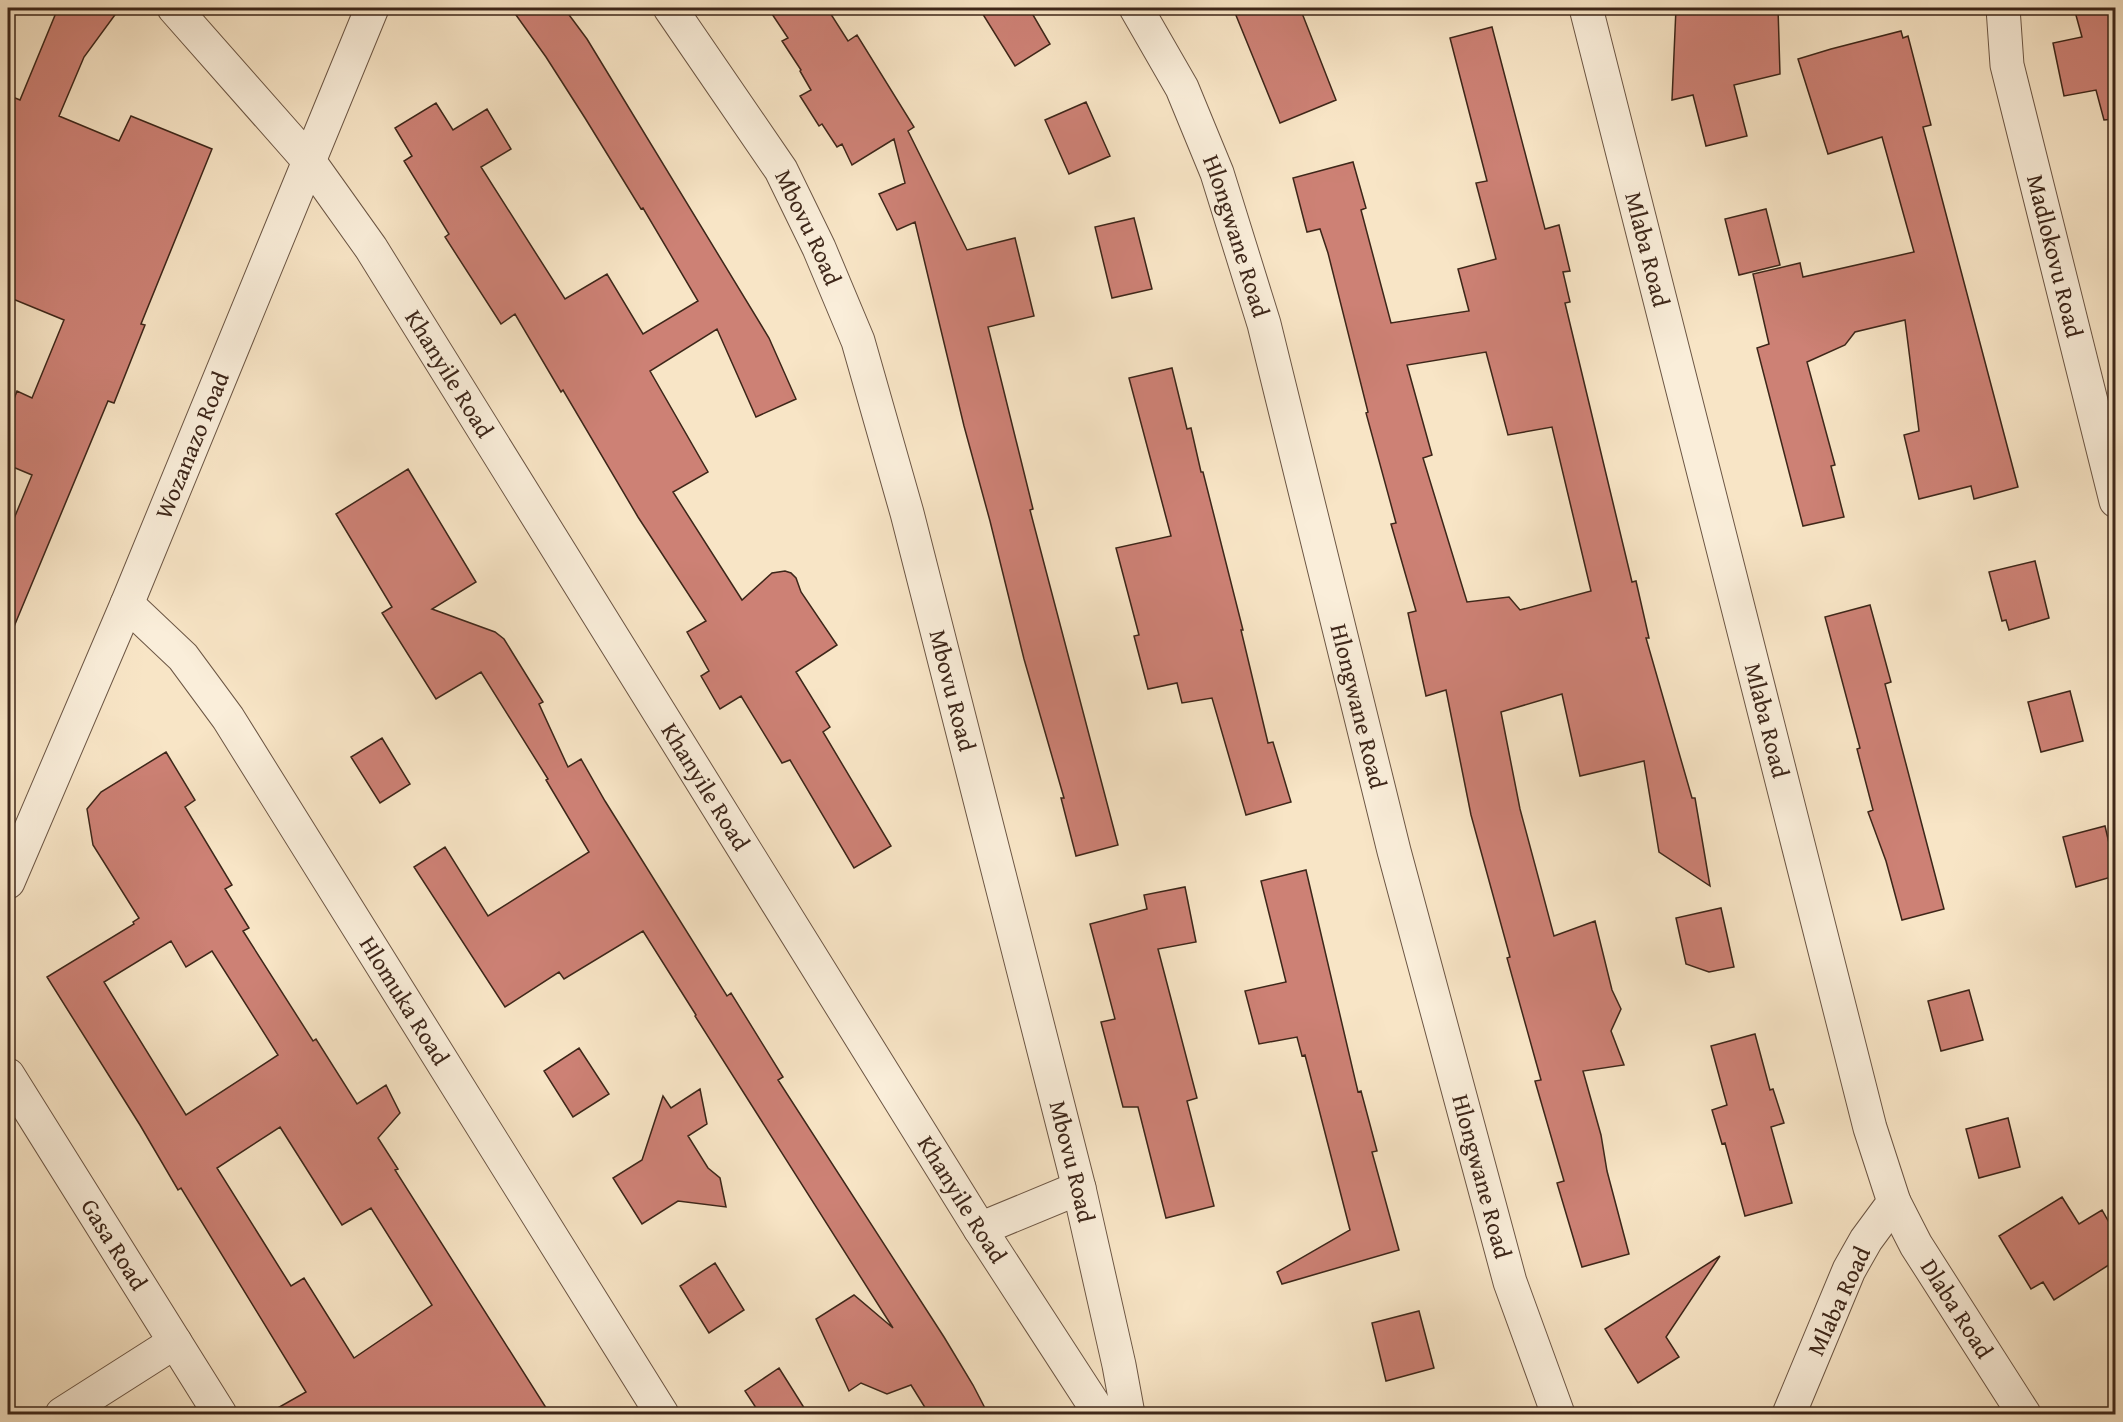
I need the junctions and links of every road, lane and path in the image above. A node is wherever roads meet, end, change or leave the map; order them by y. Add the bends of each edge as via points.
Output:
1 (174, 8) edge
2 (372, 8) edge
3 (670, 8) edge
4 (1136, 8) edge
5 (1586, 8) edge
6 (2003, 8) edge
7 (309, 161) junction
8 (2115, 501) edge
9 (127, 604) junction
10 (8, 882) edge
11 (8, 1075) edge
12 (1079, 1188) junction
13 (1894, 1202) junction
14 (980, 1229) junction
15 (175, 1342) junction
16 (62, 1414) edge
17 (220, 1414) edge
18 (662, 1414) edge
19 (1100, 1414) edge
20 (1128, 1414) edge
21 (1558, 1414) edge
22 (1789, 1414) edge
23 (2024, 1414) edge

1 - 7 street, Khanyile Road
2 - 7 street, Wozanazo Road
3 - 12 street, Mbovu Road via 782,170 858,341 908,513
4 - 21 street, Hlongwane Road via 1182,88 1217,173 1264,324 1391,839 1510,1282
5 - 13 street, Mlaba Road via 1867,1117
6 - 8 street, Madlokovu Road via 2007,65
7 - 9 street, Wozanazo Road
7 - 14 street, Khanyile Road via 370,248
9 - 10 street, Wozanazo Road
9 - 18 street, Hlomuka Road via 183,657 228,718
11 - 15 street, Gasa Road
12 - 14 street
12 - 20 street, Mbovu Road
13 - 22 street, Mlaba Road via 1849,1270
13 - 23 street, Dlaba Road via 1916,1245
14 - 19 street, Khanyile Road
15 - 16 street
15 - 17 street, Gasa Road

